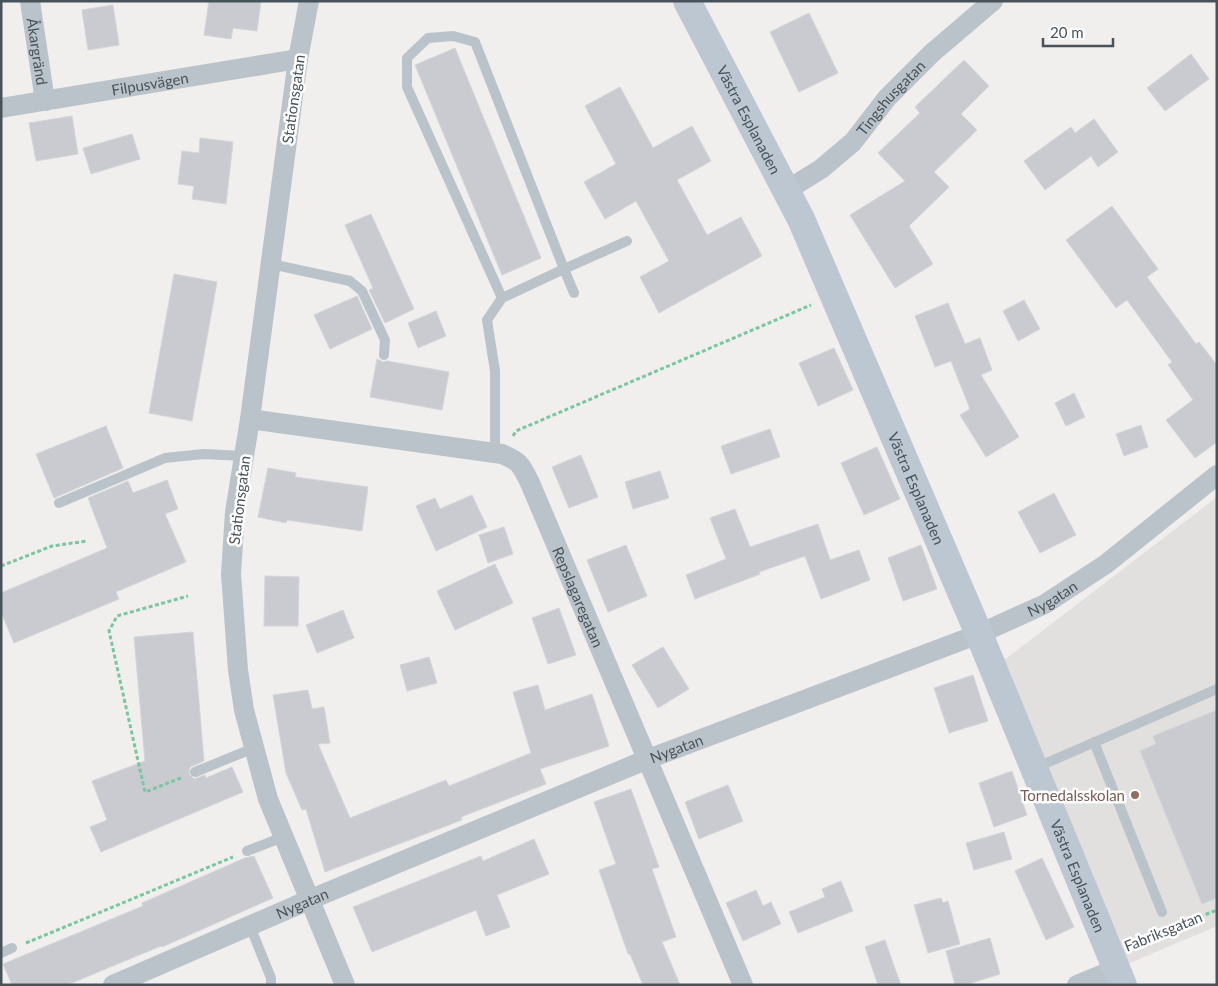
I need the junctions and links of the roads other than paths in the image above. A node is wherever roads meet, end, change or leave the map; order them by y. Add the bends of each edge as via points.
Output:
1 (30, 1) edge
2 (309, 1) edge
3 (687, 1) edge
4 (993, 1) edge
5 (298, 59) junction
6 (45, 101) junction
7 (1, 108) edge
8 (787, 190) junction
9 (627, 242) dead end
10 (271, 264) junction
11 (564, 269) junction
12 (574, 293) dead end
13 (502, 298) junction
14 (384, 355) dead end
15 (250, 420) junction
16 (498, 454) junction
17 (244, 456) junction
18 (1217, 475) edge
19 (59, 503) dead end
20 (979, 634) junction
21 (1217, 689) edge
22 (1094, 742) junction
23 (254, 748) junction
24 (648, 759) junction
25 (1034, 768) junction
26 (195, 772) road end
27 (284, 837) junction
28 (247, 851) road end
29 (309, 900) junction
30 (1162, 912) dead end
31 (250, 926) junction
32 (12, 948) road end
33 (1, 953) edge
34 (1116, 969) edge
35 (114, 985) edge
36 (271, 985) edge
37 (346, 985) edge
38 (743, 985) edge
39 (1077, 985) edge

1 - 6 street, Åkargränd
2 - 5 street, Stationsgatan
3 - 8 street, Västra Esplanaden
4 - 8 street, Tingshusgatan via 932,53 887,98 853,142 821,169
5 - 6 street, Filpusvägen
5 - 10 street, Stationsgatan
6 - 7 street, Filpusvägen
8 - 20 street, Västra Esplanaden
9 - 11 lane
10 - 14 lane via 350,281 362,291 385,340
10 - 15 street, Stationsgatan
11 - 12 lane
11 - 13 lane
11 - 13 lane via 475,42 453,36 428,38 407,58 407,87
13 - 16 lane via 487,320 494,371
15 - 16 street, Repslagaregatan
15 - 17 street, Stationsgatan
16 - 24 street, Repslagaregatan via 521,464
17 - 19 lane via 203,454 166,458
17 - 23 street, Stationsgatan via 235,512 231,574 238,670
18 - 20 street, Nygatan via 1106,564 1045,604
20 - 24 street, Nygatan
20 - 25 street, Västra Esplanaden
21 - 22 lane
22 - 25 lane
22 - 30 lane
23 - 26 lane
23 - 27 street, Stationsgatan via 268,799
24 - 29 street, Nygatan
24 - 38 street, Repslagaregatan
25 - 34 street, Västra Esplanaden
27 - 28 lane
27 - 29 street, Stationsgatan
29 - 31 street, Nygatan
29 - 37 street, Stationsgatan
31 - 35 street, Nygatan
31 - 36 lane
32 - 33 lane
34 - 39 street, Fabriksgatan

